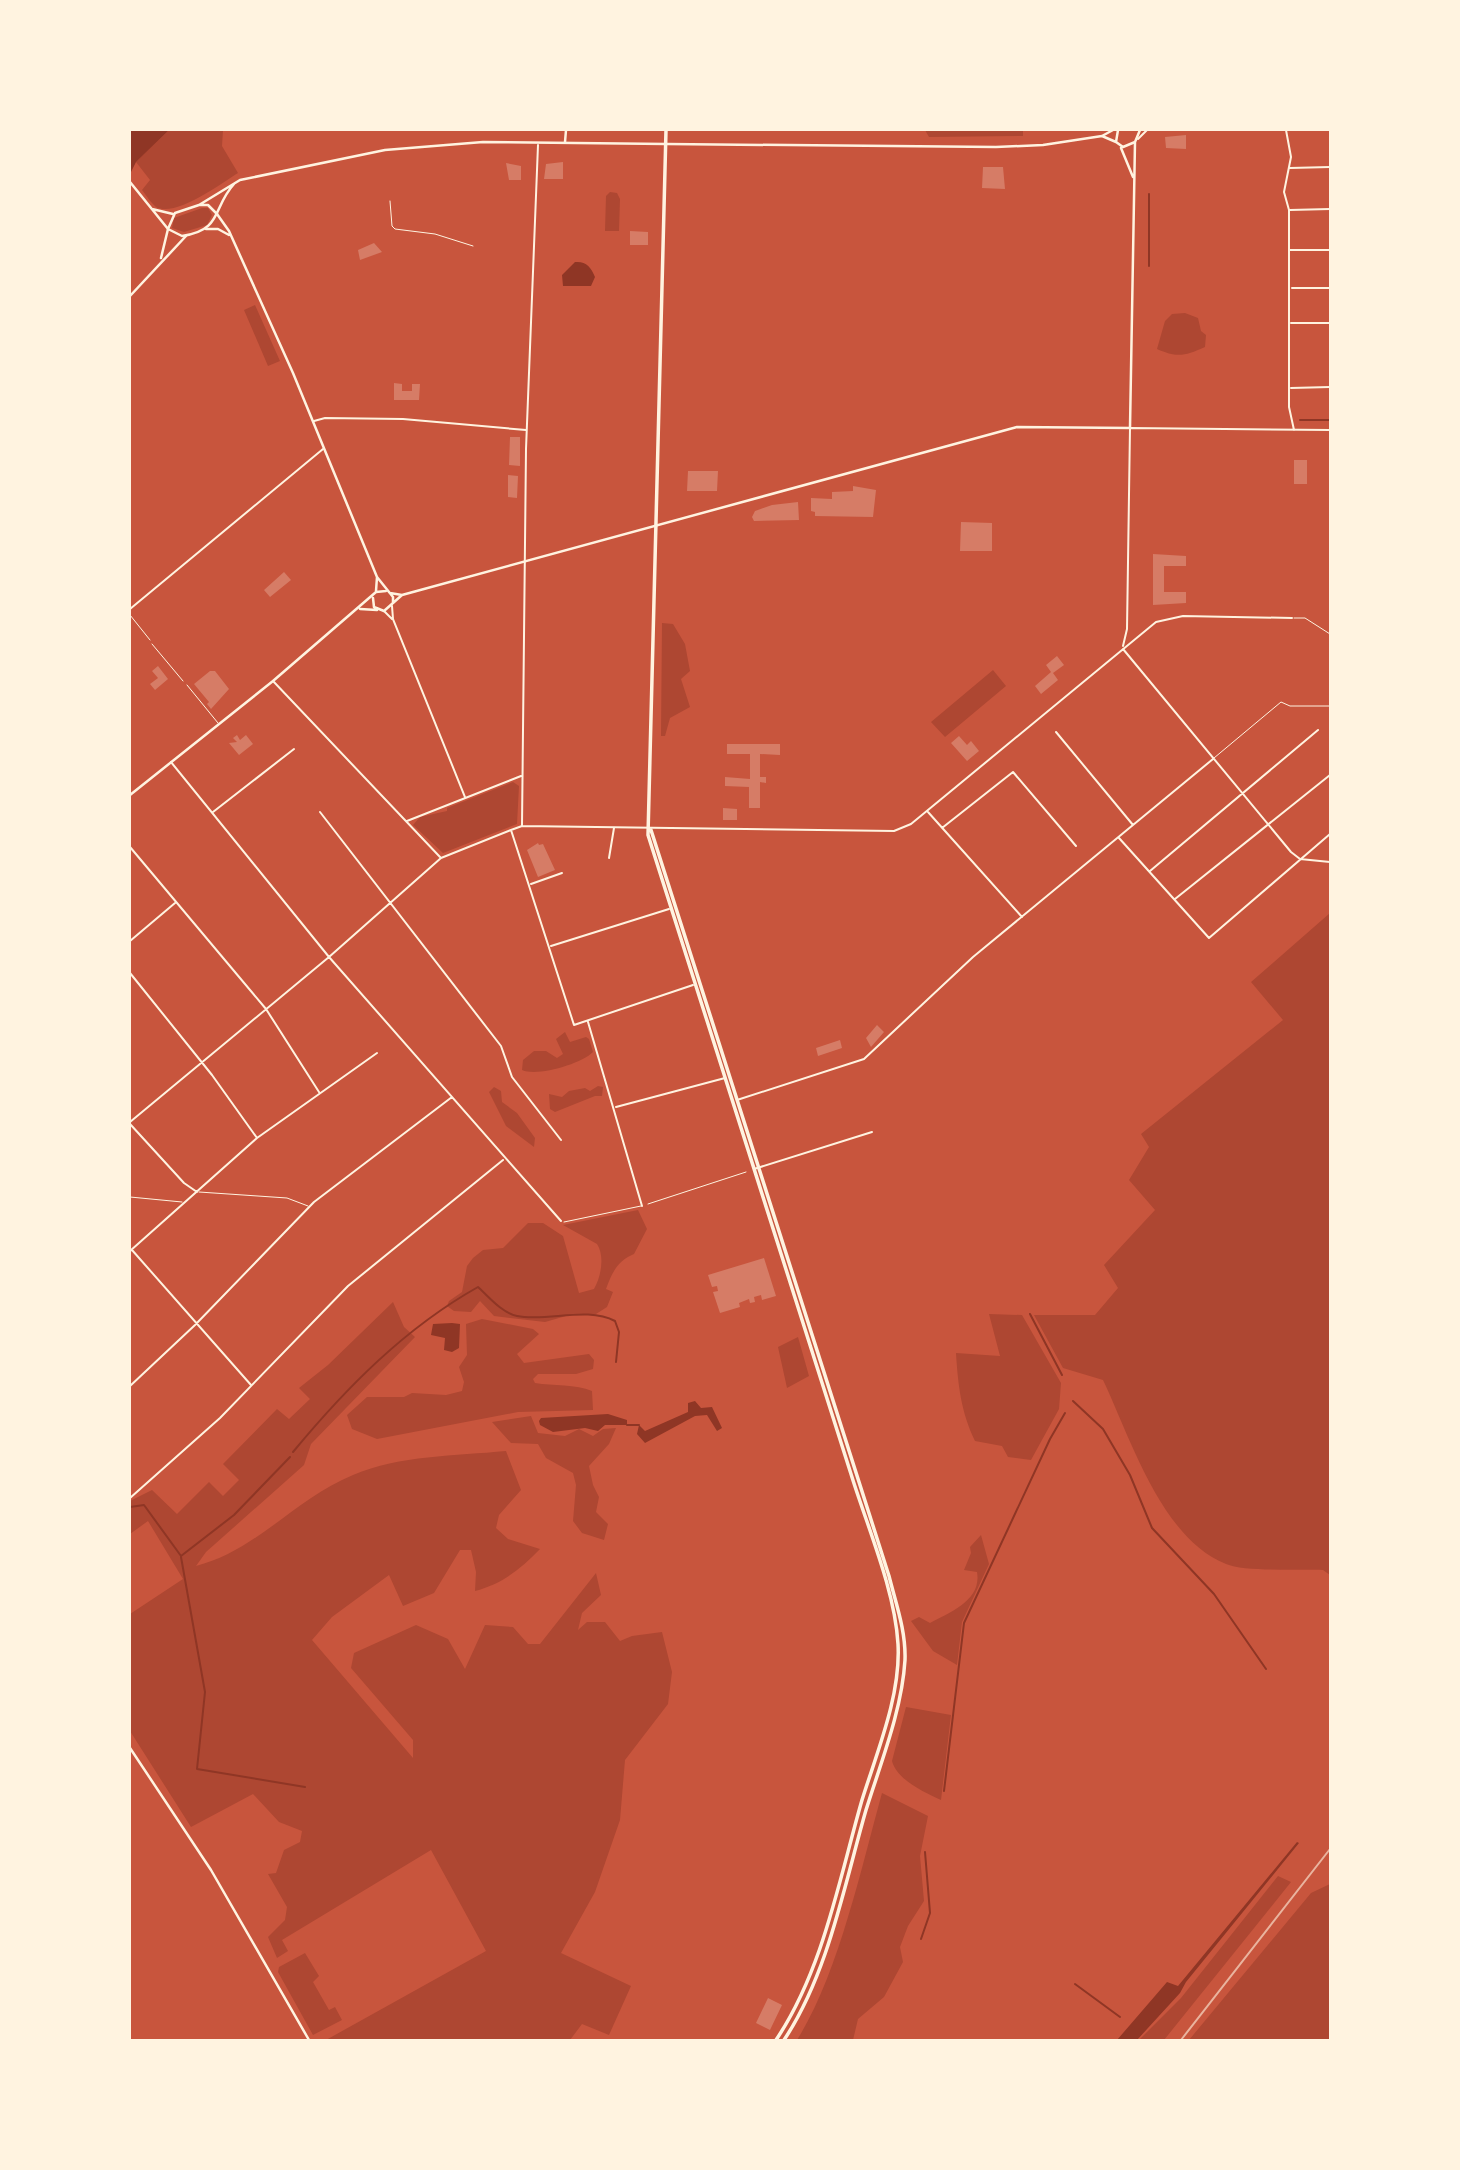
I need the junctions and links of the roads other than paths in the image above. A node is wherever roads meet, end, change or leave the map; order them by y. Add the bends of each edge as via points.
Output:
1 (566, 130) edge
2 (666, 130) edge
3 (1116, 130) edge
4 (1140, 130) edge
5 (1147, 130) edge
6 (1286, 130) edge
7 (1102, 136) junction
8 (538, 141) junction
9 (1137, 141) junction
10 (565, 142) junction
11 (666, 144) junction
12 (1118, 144) junction
13 (1331, 167) edge
14 (1290, 168) junction
15 (235, 182) junction
16 (130, 183) edge
17 (1134, 183) junction
18 (390, 201) dead end
19 (199, 205) junction
20 (149, 208) junction
21 (1289, 209) junction
22 (1331, 209) edge
23 (175, 214) junction
24 (217, 214) junction
25 (168, 229) junction
26 (206, 229) junction
27 (187, 236) junction
28 (231, 238) junction
29 (473, 246) dead end
30 (1289, 250) junction
31 (1331, 250) edge
32 (160, 261) junction
33 (1291, 288) junction
34 (1331, 288) edge
35 (130, 296) edge
36 (1291, 323) junction
37 (1331, 323) edge
38 (1331, 387) edge
39 (1290, 388) junction
40 (314, 421) junction
41 (1130, 428) junction
42 (527, 430) junction
43 (1331, 430) edge
44 (1294, 431) junction
45 (325, 448) junction
46 (655, 525) junction
47 (524, 562) junction
48 (377, 577) junction
49 (386, 591) junction
50 (390, 593) junction
51 (375, 594) junction
52 (401, 595) junction
53 (393, 605) junction
54 (130, 609) edge
55 (360, 609) junction
56 (377, 610) junction
57 (384, 611) junction
58 (130, 615) edge
59 (1292, 618) joint
60 (393, 619) junction
61 (1331, 634) edge
62 (149, 640) road end
63 (1122, 649) junction
64 (273, 681) junction
65 (187, 685) road end
66 (1331, 706) edge
67 (218, 723) junction
68 (1318, 730) dead end
69 (1056, 732) dead end
70 (294, 749) dead end
71 (1213, 759) junction
72 (170, 761) junction
73 (1331, 775) edge
74 (523, 776) junction
75 (130, 794) edge
76 (1244, 794) junction
77 (465, 797) junction
78 (927, 811) junction
79 (212, 812) junction
80 (320, 812) dead end
81 (407, 821) junction
82 (1133, 825) junction
83 (523, 826) junction
84 (1269, 826) junction
85 (614, 827) junction
86 (650, 828) junction
87 (942, 828) junction
88 (511, 830) junction
89 (1331, 834) edge
90 (1119, 838) junction
91 (1076, 846) dead end
92 (130, 847) edge
93 (441, 858) junction
94 (609, 858) dead end
95 (1300, 859) junction
96 (1331, 862) edge
97 (1149, 872) junction
98 (562, 873) dead end
99 (530, 884) junction
100 (1174, 900) junction
101 (176, 902) junction
102 (390, 904) junction
103 (670, 909) junction
104 (1022, 917) junction
105 (130, 941) edge
106 (550, 946) junction
107 (329, 957) junction
108 (130, 973) edge
109 (694, 985) junction
110 (266, 1009) junction
111 (588, 1021) junction
112 (377, 1053) dead end
113 (201, 1062) junction
114 (726, 1077) junction
115 (319, 1093) junction
116 (453, 1096) junction
117 (737, 1101) junction
118 (615, 1107) junction
119 (130, 1123) edge
120 (872, 1132) dead end
121 (257, 1138) junction
122 (561, 1140) dead end
123 (504, 1160) junction
124 (755, 1169) junction
125 (197, 1192) junction
126 (130, 1197) edge
127 (184, 1202) junction
128 (642, 1206) joint
129 (309, 1207) junction
130 (561, 1222) joint
131 (130, 1250) edge
132 (195, 1325) junction
133 (822, 1378) junction
134 (251, 1385) junction
135 (130, 1386) edge
136 (130, 1498) edge
137 (130, 1748) edge
138 (309, 2040) edge
139 (776, 2040) edge
140 (783, 2040) edge

1 - 10 street
2 - 11 highway
3 - 7 street
3 - 12 street
4 - 9 street
5 - 9 street
6 - 14 street
7 - 11 street via 996,147
7 - 12 street
8 - 10 street
8 - 15 street via 385,150
8 - 42 street
9 - 12 street
9 - 17 street
10 - 11 street
11 - 46 highway
12 - 17 street via 1131,166
13 - 14 street
14 - 21 street via 1284,192
15 - 19 street
15 - 24 street
16 - 20 street
17 - 41 street
18 - 29 lane via 391,226 396,229 435,234
19 - 23 street
19 - 24 street via 211,207
20 - 23 street
20 - 25 street
21 - 22 street
21 - 30 street
23 - 25 street
24 - 26 street
24 - 28 street
25 - 27 street
25 - 32 street
26 - 27 street
26 - 28 street via 218,229
27 - 32 street
28 - 40 street
30 - 31 street
30 - 33 street
32 - 35 street
33 - 34 street
33 - 36 street
36 - 37 street
36 - 39 street
38 - 39 street
39 - 44 street
40 - 42 street via 403,419
40 - 45 street
41 - 44 street
41 - 46 street via 1017,426
41 - 63 street via 1127,629
42 - 47 street
43 - 44 street
45 - 48 street
45 - 54 street
46 - 47 street
46 - 86 highway
47 - 52 street
47 - 74 street
48 - 49 street
48 - 51 street
49 - 50 street
49 - 51 street
50 - 52 street
50 - 53 street
51 - 55 street
51 - 56 street via 372,603
52 - 53 street
53 - 57 street
53 - 60 street
55 - 56 street
55 - 64 street
56 - 57 street
57 - 60 street
58 - 62 lane
59 - 61 lane via 1305,618
59 - 63 street via 1170,617 1156,622
60 - 77 street
63 - 71 street
63 - 78 street
64 - 67 street
64 - 81 street
65 - 67 lane
66 - 71 lane via 1280,702
67 - 72 street
68 - 76 street
69 - 82 street
70 - 79 street
71 - 76 street
71 - 82 street
72 - 75 street
72 - 79 street
73 - 84 street
74 - 77 street
74 - 83 street
76 - 84 street
76 - 97 street
77 - 81 street
78 - 86 street via 903,828 885,832
78 - 87 street
79 - 107 street
80 - 102 street
81 - 93 street
82 - 90 street
83 - 85 street
83 - 88 street
84 - 95 street
84 - 100 street
85 - 86 street
85 - 94 street
86 - 103 highway
86 - 114 highway
87 - 91 street via 1013,772
87 - 104 street
88 - 93 street
88 - 99 street
89 - 95 street
90 - 97 street
90 - 104 street
92 - 101 street
93 - 102 street
95 - 96 street
95 - 100 street via 1209,938
97 - 100 street
98 - 99 street
99 - 106 street
101 - 105 street
101 - 110 street
102 - 107 street
102 - 122 street via 501,1046 512,1077
103 - 106 street
103 - 109 highway
104 - 117 street via 864,1059
106 - 111 street via 574,1025
107 - 110 street
107 - 116 street
108 - 113 street
109 - 111 street
109 - 114 highway
110 - 113 street
110 - 115 street
111 - 118 street
112 - 115 street
113 - 119 street
113 - 121 street
114 - 117 highway
114 - 118 street
114 - 124 highway
115 - 121 street
116 - 123 street
116 - 129 street
117 - 124 highway
118 - 128 street
119 - 125 street
120 - 124 street
121 - 125 street
123 - 130 street
123 - 134 street via 348,1286
124 - 133 highway
125 - 127 street
125 - 129 lane via 287,1198
126 - 127 lane
127 - 131 street
128 - 130 lane
129 - 132 street
131 - 132 street
132 - 134 street
132 - 135 street
133 - 139 highway via 883,1578 898,1657 822,1938 799,2002
133 - 140 highway via 889,1576 902,1624 905,1658 894,1713 818,1969
134 - 136 street
137 - 138 street via 211,1870

